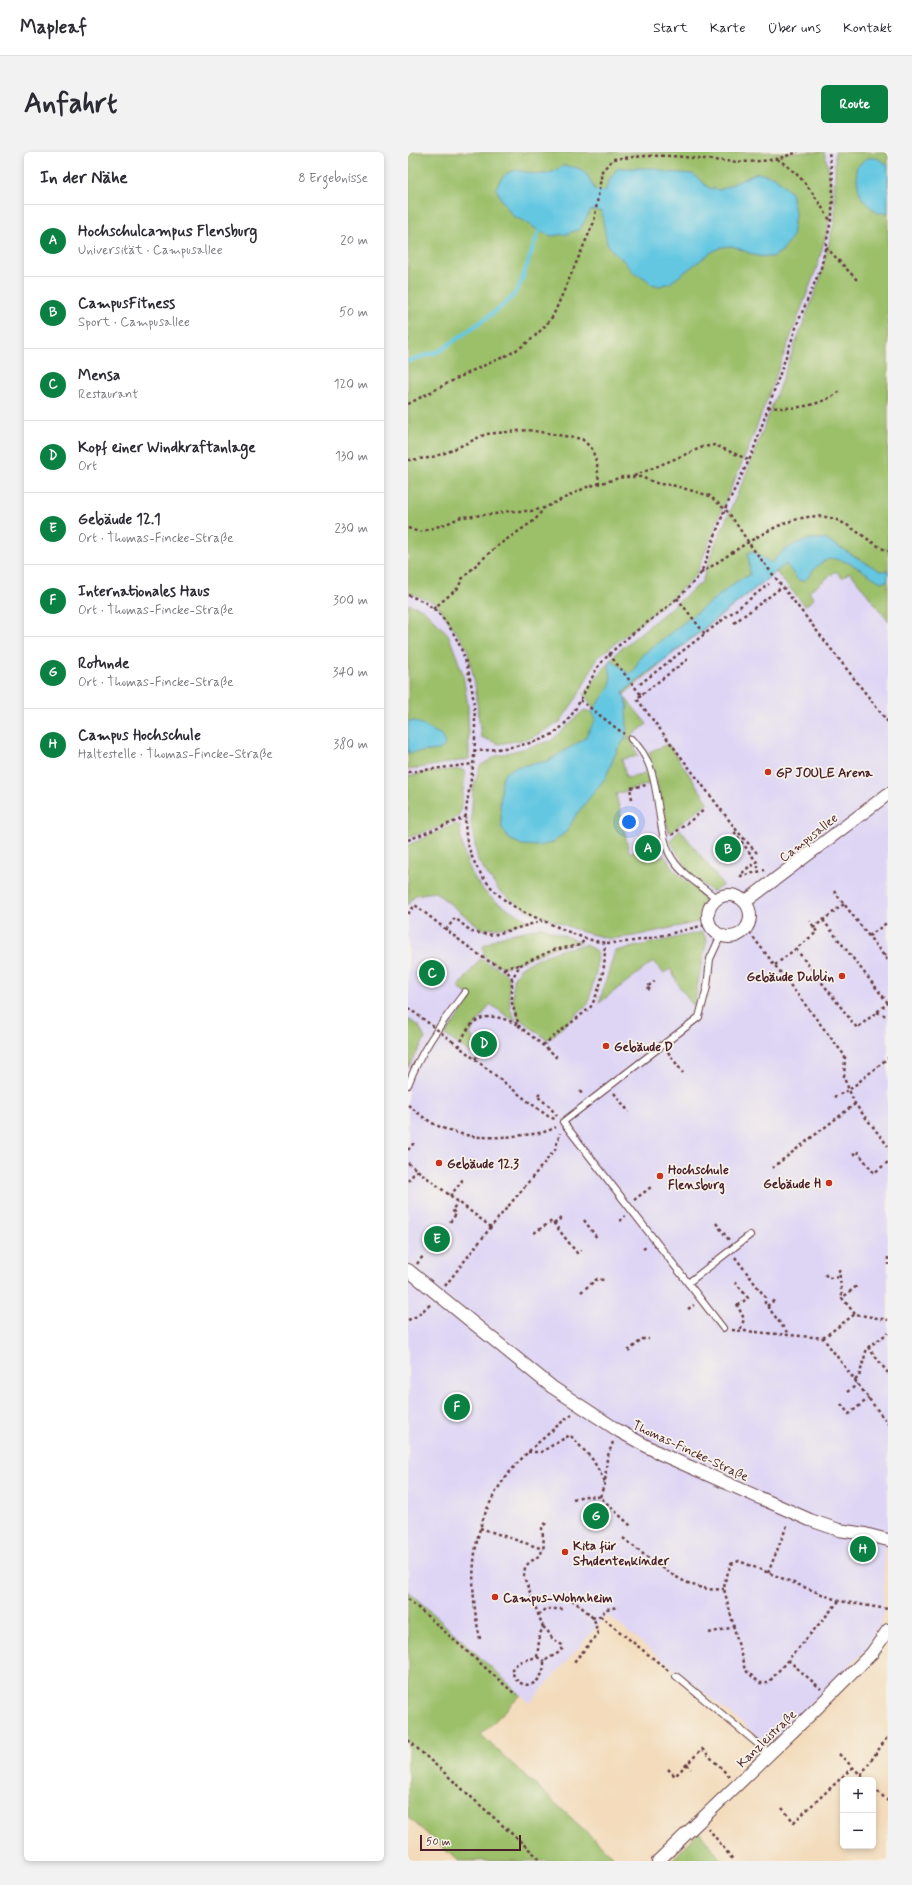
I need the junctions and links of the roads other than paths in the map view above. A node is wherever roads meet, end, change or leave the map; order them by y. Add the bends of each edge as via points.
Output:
1 (631, 740) road end
2 (888, 794) edge
3 (717, 899) junction
4 (745, 902) junction
5 (721, 935) junction
6 (465, 992) dead end
7 (408, 1086) edge
8 (750, 1235) dead end
9 (408, 1270) edge
10 (688, 1283) junction
11 (723, 1328) road end
12 (888, 1540) edge
13 (888, 1630) edge
14 (676, 1676) road end
15 (770, 1754) junction
16 (658, 1861) edge

1 - 3 lane via 646,756 666,841 676,865
2 - 4 street, Campusallee
3 - 4 street via 732,895
3 - 5 street via 709,910 710,924 714,931
4 - 5 street via 750,915 746,928 737,936
5 - 10 lane via 710,959 707,987 699,1017 563,1122
6 - 7 lane via 434,1033 416,1065
8 - 10 lane
9 - 12 street, Thomas-Fincke-Straße via 552,1387 619,1431 661,1454 792,1512 839,1530
10 - 11 lane
13 - 15 street, Kanzleistraße via 872,1653
14 - 15 lane
15 - 16 street, Kanzleistraße

